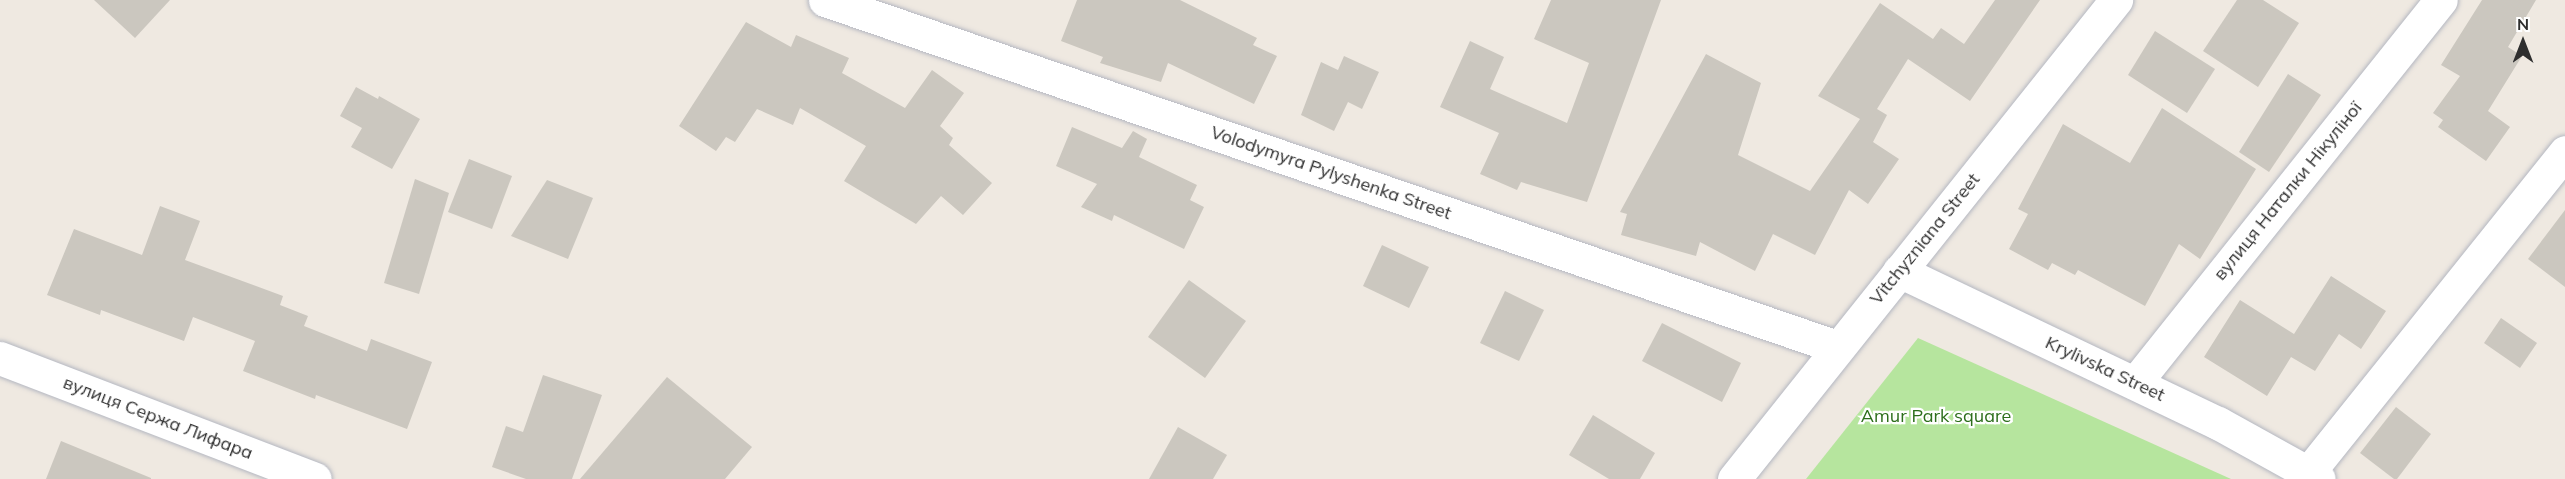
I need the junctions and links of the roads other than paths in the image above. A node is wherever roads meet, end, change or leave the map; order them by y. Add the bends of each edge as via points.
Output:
1 (825, 0) edge
2 (2116, 0) edge
3 (2441, 0) edge
4 (2565, 152) edge
5 (1899, 271) junction
6 (1837, 347) junction
7 (0, 358) edge
8 (2135, 383) junction
9 (2314, 476) edge
10 (315, 479) edge
11 (1734, 479) edge

1 - 6 street, Volodymyra Pylyshenka Street
2 - 5 street, Vitchyzniana Street
3 - 8 street, вулиця Наталки Нікуліної
4 - 9 street, Krylivska Street
5 - 6 street, Vitchyzniana Street
5 - 8 street, Krylivska Street
6 - 11 street, Vitchyzniana Street
7 - 10 street, вулиця Сержа Лифара
8 - 9 street, Krylivska Street

